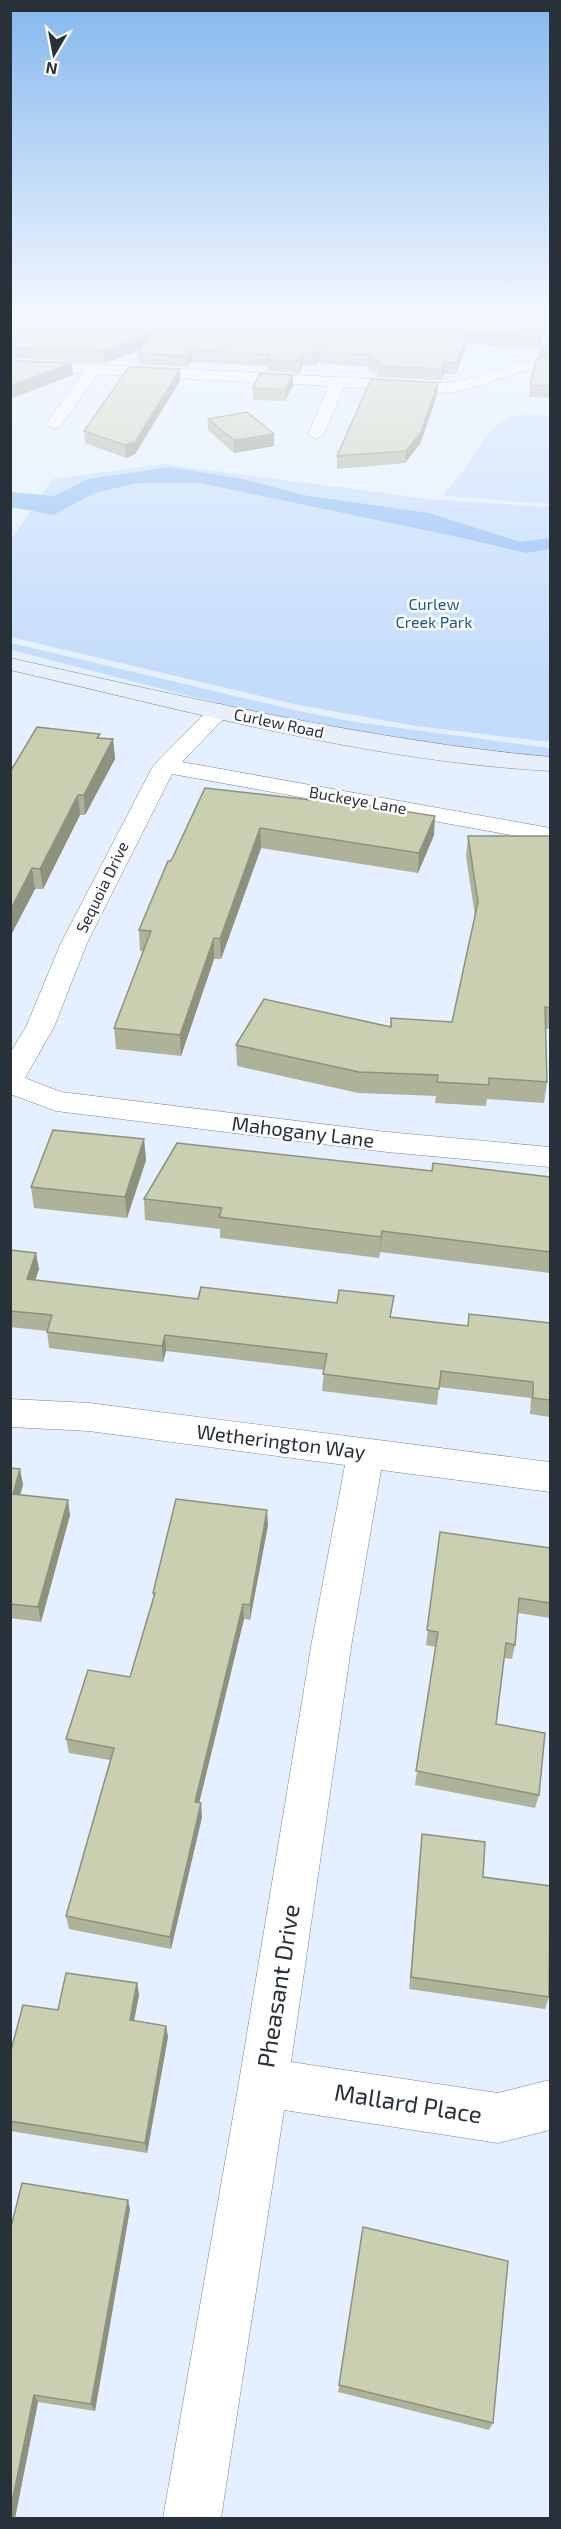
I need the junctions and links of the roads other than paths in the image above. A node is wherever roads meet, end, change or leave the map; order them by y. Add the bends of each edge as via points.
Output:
1 (10, 664) edge
2 (220, 711) junction
3 (550, 764) edge
4 (165, 766) junction
5 (550, 835) edge
6 (10, 1081) edge
7 (56, 1101) joint
8 (550, 1157) edge
9 (10, 1413) edge
10 (366, 1454) junction
11 (550, 1477) edge
12 (264, 2082) junction
13 (550, 2105) edge
14 (192, 2518) edge

1 - 2 main road, Curlew Road
2 - 3 main road, Curlew Road via 404,747
2 - 4 street, Sequoia Drive
4 - 5 street, Buckeye Lane
4 - 6 street, Sequoia Drive via 74,944 40,1027
6 - 7 street, Sequoia Drive
7 - 8 street, Mahogany Lane via 387,1142
9 - 10 street, Wetherington Way via 88,1418
10 - 11 street, Wetherington Way
10 - 12 street, Pheasant Drive via 332,1641
12 - 13 street, Mallard Place via 498,2118
12 - 14 street, Pheasant Drive

